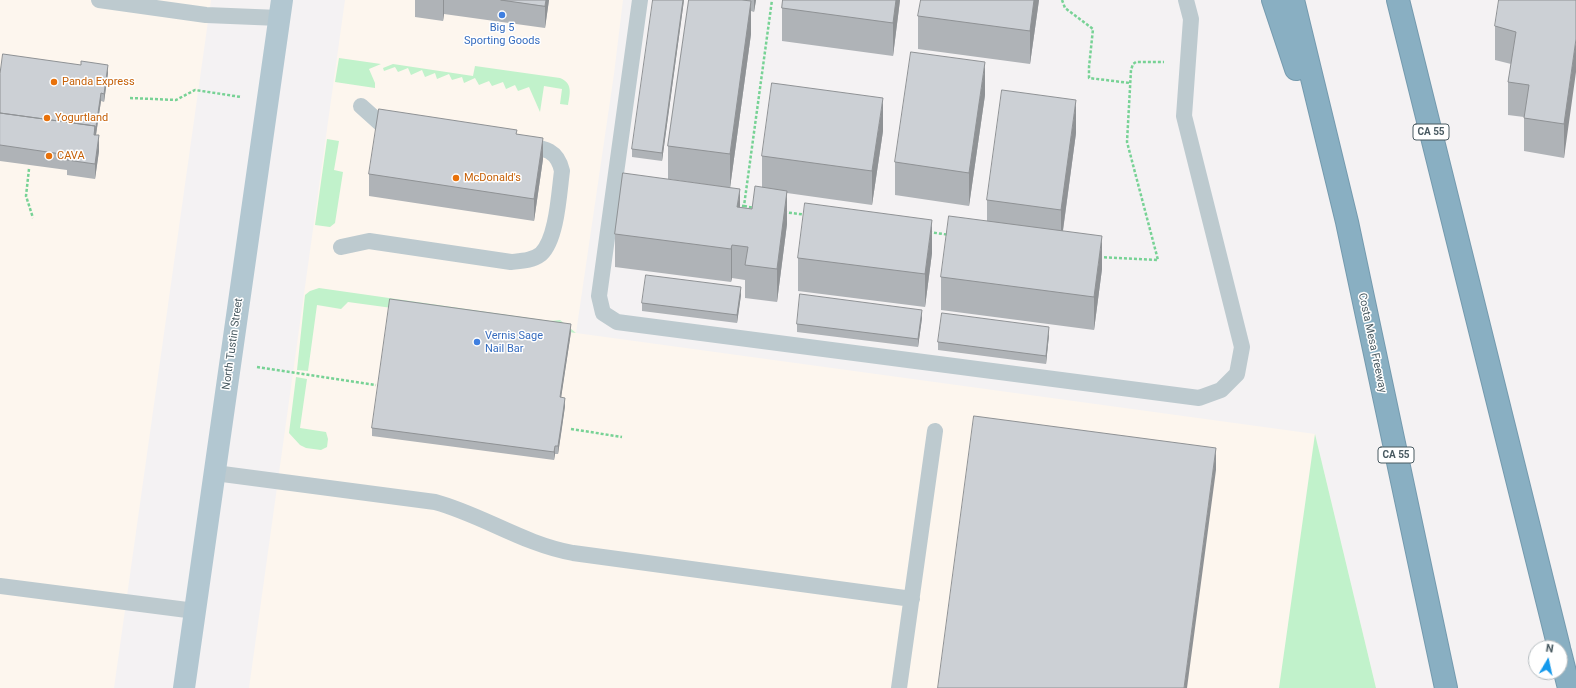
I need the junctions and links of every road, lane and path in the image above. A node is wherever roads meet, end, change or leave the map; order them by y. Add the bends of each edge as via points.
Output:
1 (99, 0) edge
2 (640, 0) edge
3 (772, 0) edge
4 (1062, 0) edge
5 (1186, 0) edge
6 (1273, 0) edge
7 (1293, 0) edge
8 (1398, 0) edge
9 (167, 5) edge
10 (280, 9) edge
11 (1188, 62) junction
12 (1130, 83) junction
13 (130, 98) dead end
14 (267, 101) junction
15 (361, 106) dead end
16 (413, 129) edge
17 (507, 143) edge
18 (29, 169) dead end
19 (736, 205) edge
20 (744, 206) junction
21 (760, 209) edge
22 (784, 212) edge
23 (807, 215) edge
24 (33, 218) dead end
25 (1347, 222) junction
26 (926, 232) edge
27 (958, 236) edge
28 (341, 248) dead end
29 (1098, 257) edge
30 (230, 363) junction
31 (376, 385) edge
32 (571, 429) dead end
33 (934, 431) dead end
34 (622, 437) dead end
35 (215, 473) junction
36 (0, 586) edge
37 (912, 599) junction
38 (195, 611) junction
39 (1557, 640) edge
40 (184, 688) edge
41 (899, 688) edge
42 (1446, 688) edge

1 - 9 lane
2 - 11 lane via 599,296 603,313 617,322 1199,398 1221,390 1237,374 1242,347 1184,116
3 - 20 path
4 - 12 path via 1065,8 1093,29 1089,78
5 - 11 lane via 1191,20
6 - 25 highway
7 - 25 highway, Costa Mesa Freeway / CA 55
8 - 39 highway, CA 55
9 - 10 lane via 206,16
10 - 14 main road, North Tustin Street
11 - 12 path via 1136,62 1131,70
12 - 29 path via 1127,142 1158,260
13 - 14 path via 176,100 195,90
14 - 30 main road, North Tustin Street
15 - 16 lane via 381,124
17 - 28 lane via 548,150 560,162 562,171 553,231 548,246 539,255 526,261 511,262 369,241
18 - 24 path via 26,196
19 - 20 path
20 - 21 path
22 - 23 path
25 - 42 highway, Costa Mesa Freeway / CA 55
26 - 27 path
30 - 31 path
30 - 35 main road, North Tustin Street
32 - 34 path
33 - 37 lane
35 - 37 lane via 435,502 538,545 573,553
35 - 38 main road, North Tustin Street
36 - 38 lane
37 - 41 lane
38 - 40 main road, North Tustin Street

